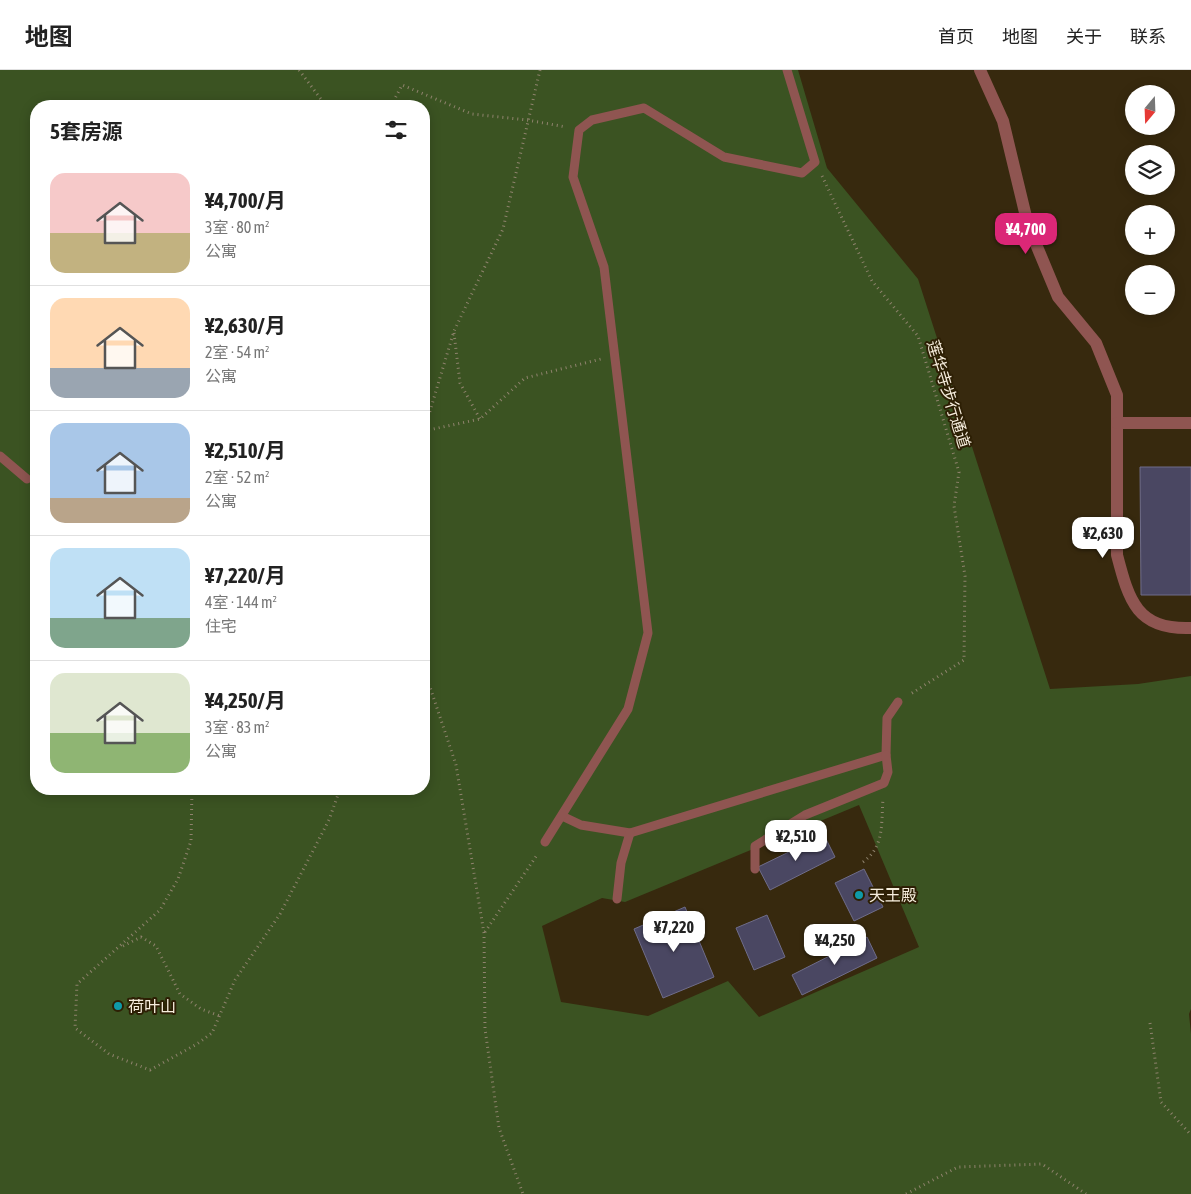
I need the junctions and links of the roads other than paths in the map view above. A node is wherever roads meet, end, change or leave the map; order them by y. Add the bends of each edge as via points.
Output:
1 (787, 70) edge
2 (980, 70) edge
3 (1191, 422) edge
4 (1117, 423) junction
5 (0, 456) edge
6 (26, 479) dead end
7 (1191, 628) edge
8 (898, 702) road end
9 (886, 755) junction
10 (562, 816) junction
11 (630, 833) junction
12 (545, 842) road end
13 (755, 869) dead end
14 (617, 899) dead end

1 - 10 lane via 815,162 802,173 724,157 644,108 592,120 580,130 573,177 604,267 648,633 628,709
2 - 4 street via 1004,122 1028,225 1058,297 1096,343 1117,395
3 - 4 street
4 - 7 street via 1116,556 1123,580 1134,606 1153,624 1170,629
5 - 6 lane
8 - 9 lane via 887,718
9 - 11 lane
9 - 13 lane via 888,772 884,783 805,815 755,846
10 - 11 lane via 591,827
10 - 12 lane
11 - 14 lane via 621,863

